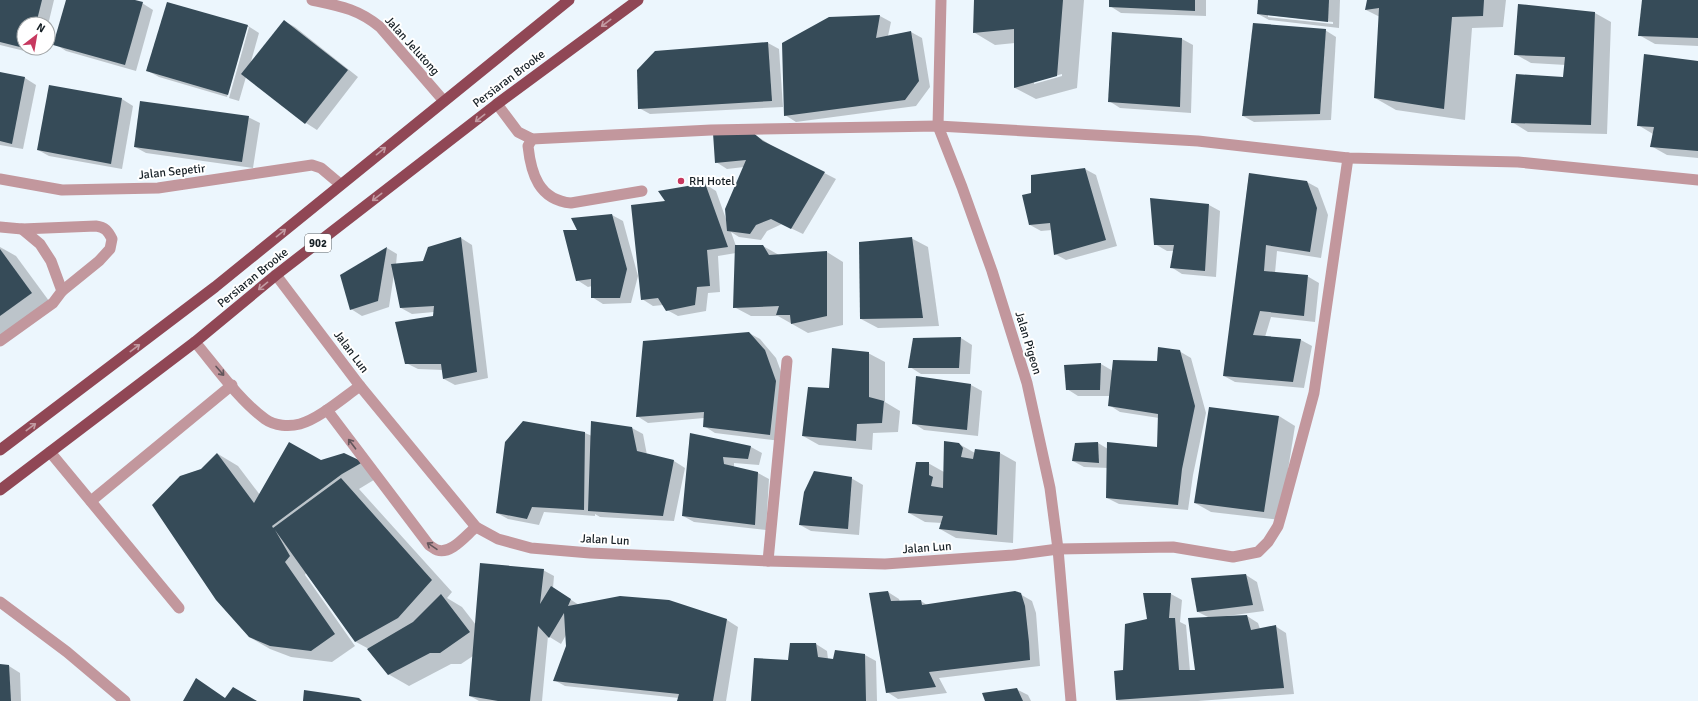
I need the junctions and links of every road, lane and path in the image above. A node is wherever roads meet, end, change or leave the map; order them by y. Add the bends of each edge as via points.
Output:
1 (312, 0) edge
2 (569, 0) edge
3 (638, 0) edge
4 (941, 0) edge
5 (443, 100) junction
6 (497, 104) junction
7 (938, 126) junction
8 (532, 139) junction
9 (1348, 158) junction
10 (0, 180) edge
11 (1698, 180) edge
12 (340, 184) junction
13 (642, 191) dead end
14 (0, 226) edge
15 (22, 229) junction
16 (276, 275) junction
17 (62, 291) junction
18 (0, 341) edge
19 (195, 342) junction
20 (787, 361) dead end
21 (232, 385) junction
22 (360, 386) junction
23 (326, 410) junction
24 (0, 450) edge
25 (50, 452) junction
26 (0, 490) edge
27 (91, 501) junction
28 (476, 527) junction
29 (1058, 549) junction
30 (768, 561) junction
31 (0, 602) edge
32 (179, 608) dead end
33 (125, 701) edge
34 (1071, 701) edge

1 - 5 street, Jalan Jelutong via 340,6 368,17 380,27
2 - 5 main road, Persiaran Brooke / 902
3 -> 6 main road, Persiaran Brooke / 902
4 - 7 street, Jalan Pigeon
12 -> 5 main road, Persiaran Brooke / 902
6 - 8 street via 518,132
6 -> 16 main road, Persiaran Brooke / 902
7 - 8 street via 710,130
7 - 9 street via 1198,141
7 - 29 street, Jalan Pigeon via 989,264 1027,383 1050,488
8 - 13 street via 528,151 538,184 548,195 561,202 571,203
9 - 11 street via 1518,162
9 - 29 street, Jalan Lun via 1314,392 1278,526 1268,542 1258,552 1233,557 1173,547
10 - 12 street, Jalan Sepetir via 62,190 158,188 312,165 321,168
24 -> 12 main road, Persiaran Brooke / 902 via 215,287
14 - 15 street
15 - 17 street via 40,244 51,261
15 - 17 street via 96,226 103,227 108,232 112,239 110,249
16 -> 19 main road, Persiaran Brooke / 902
16 - 22 street, Jalan Lun
17 - 18 street via 53,303
19 -> 21 street
19 - 25 main road, Persiaran Brooke / 902
20 - 30 street
21 - 23 street via 266,420 284,426 302,424
21 - 27 street
22 - 23 street
22 - 28 street, Jalan Lun
28 -> 23 street via 446,550 437,550 429,544
25 - 26 main road, Persiaran Brooke / 902
25 - 27 street
27 - 32 street
28 - 30 street, Jalan Lun via 498,539 531,548
29 - 30 street, Jalan Lun via 1013,555 885,564
29 - 34 street, Jalan Pigeon
31 - 33 street via 67,652

